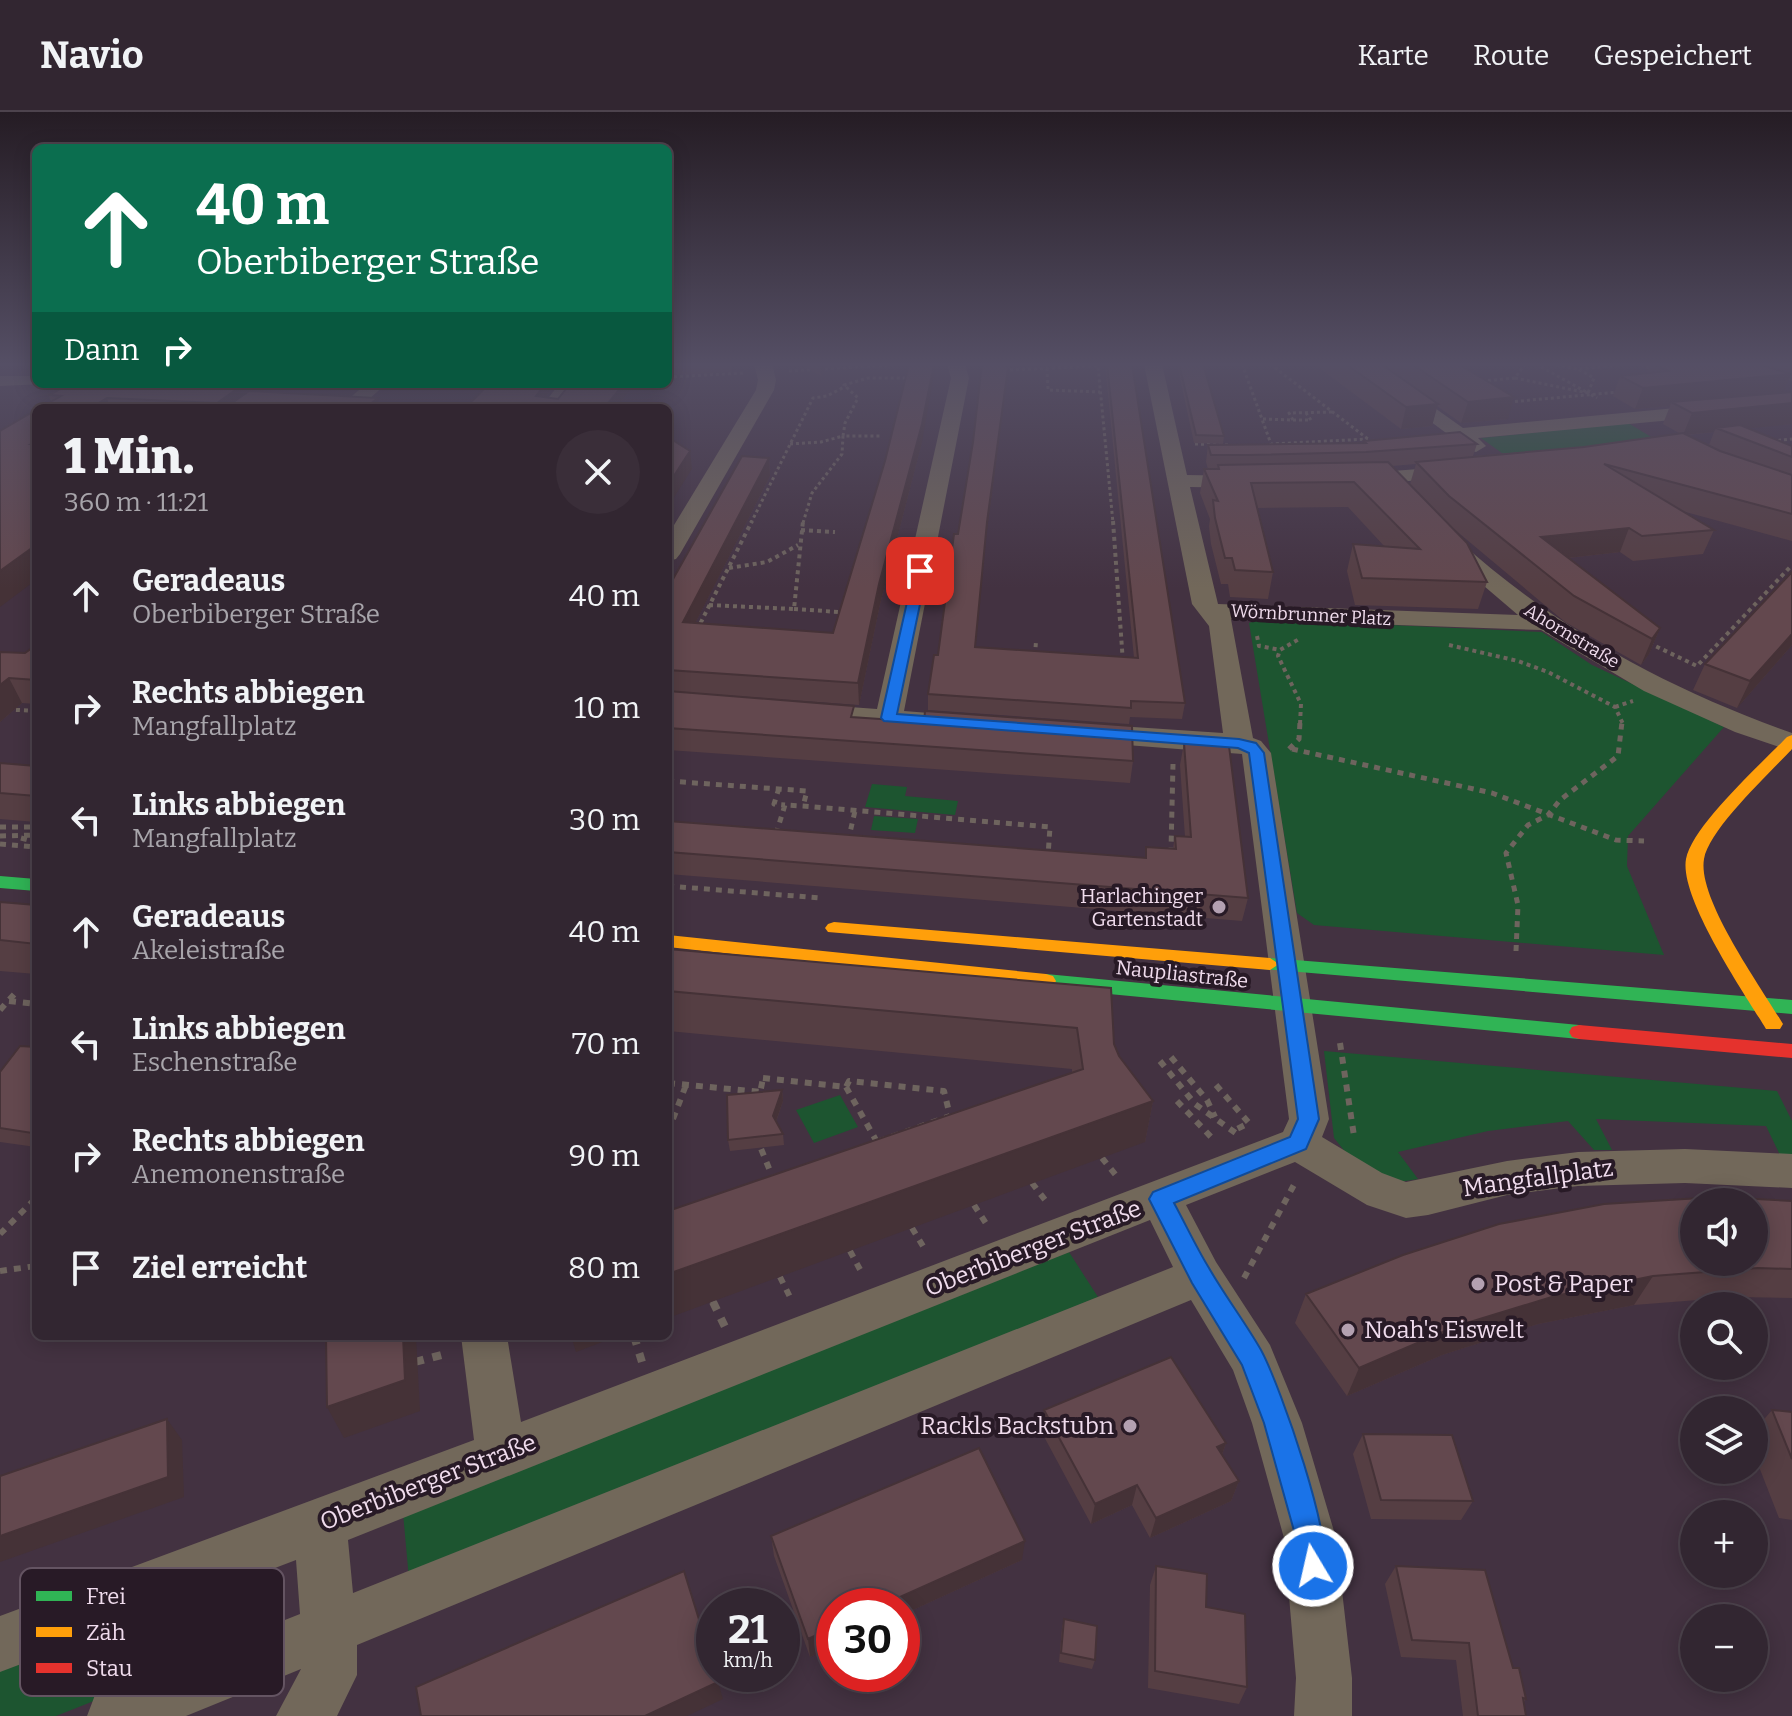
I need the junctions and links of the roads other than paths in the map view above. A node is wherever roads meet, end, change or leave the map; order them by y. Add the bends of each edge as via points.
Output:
1 (736, 439) edge
2 (945, 439) edge
3 (1169, 439) edge
4 (1466, 439) edge
5 (1493, 459) edge
6 (1474, 470) edge
7 (1389, 478) junction
8 (1178, 481) junction
9 (1328, 481) edge
10 (1263, 482) edge
11 (1407, 498) edge
12 (1432, 528) edge
13 (672, 547) edge
14 (1212, 611) junction
15 (1548, 623) junction
16 (777, 710) edge
17 (889, 718) junction
18 (988, 725) edge
19 (1064, 731) edge
20 (1791, 741) edge
21 (1248, 748) junction
22 (0, 882) edge
23 (32, 885) edge
24 (811, 926) dead end
25 (672, 941) edge
26 (1287, 967) junction
27 (1762, 1005) junction
28 (1292, 1006) junction
29 (1792, 1007) edge
30 (1791, 1053) edge
31 (1292, 1156) junction
32 (1792, 1171) edge
33 (1161, 1199) junction
34 (1208, 1288) junction
35 (485, 1340) edge
36 (501, 1454) junction
37 (320, 1525) junction
38 (204, 1568) edge
39 (329, 1628) junction
40 (20, 1637) edge
41 (0, 1644) edge
42 (284, 1647) edge
43 (164, 1696) edge
44 (116, 1716) edge
45 (305, 1716) edge
46 (1323, 1716) edge

1 - 13 street
2 - 17 street
3 - 8 street
4 - 5 street
6 - 7 street
7 - 9 street
7 - 11 street
8 - 10 street
8 - 14 street via 1204,604
12 - 15 street, Ahornstraße via 1506,595
14 - 15 street, Wörnbrunner Platz
14 - 21 street, Wörnbrunner Platz via 1222,626
15 - 20 street, Ahornstraße via 1666,690
16 - 17 street
17 - 18 street
19 - 21 street
20 - 27 street via 1695,857 1695,880 1708,909
21 - 26 street, Wörnbrunner Platz
22 - 23 street
24 - 26 street, Naupliastraße
25 - 28 street, Naupliastraße
26 - 27 street, Naupliastraße
26 - 28 street
27 - 29 street, Naupliastraße
27 - 30 street
28 - 30 street, Naupliastraße
28 - 31 street via 1309,1119
31 - 32 street, Mangfallplatz via 1405,1200 1506,1178 1614,1165
31 - 33 street
33 - 34 street, Oberbiberger Straße
33 - 36 street, Oberbiberger Straße
34 - 39 street
34 - 46 street, Oberbiberger Straße via 1258,1372 1310,1538
35 - 36 street
36 - 37 street, Oberbiberger Straße
37 - 38 street, Oberbiberger Straße
37 - 39 street
39 - 42 street
39 - 45 street via 329,1675
40 - 41 street, Oberbiberger Straße
43 - 44 street

